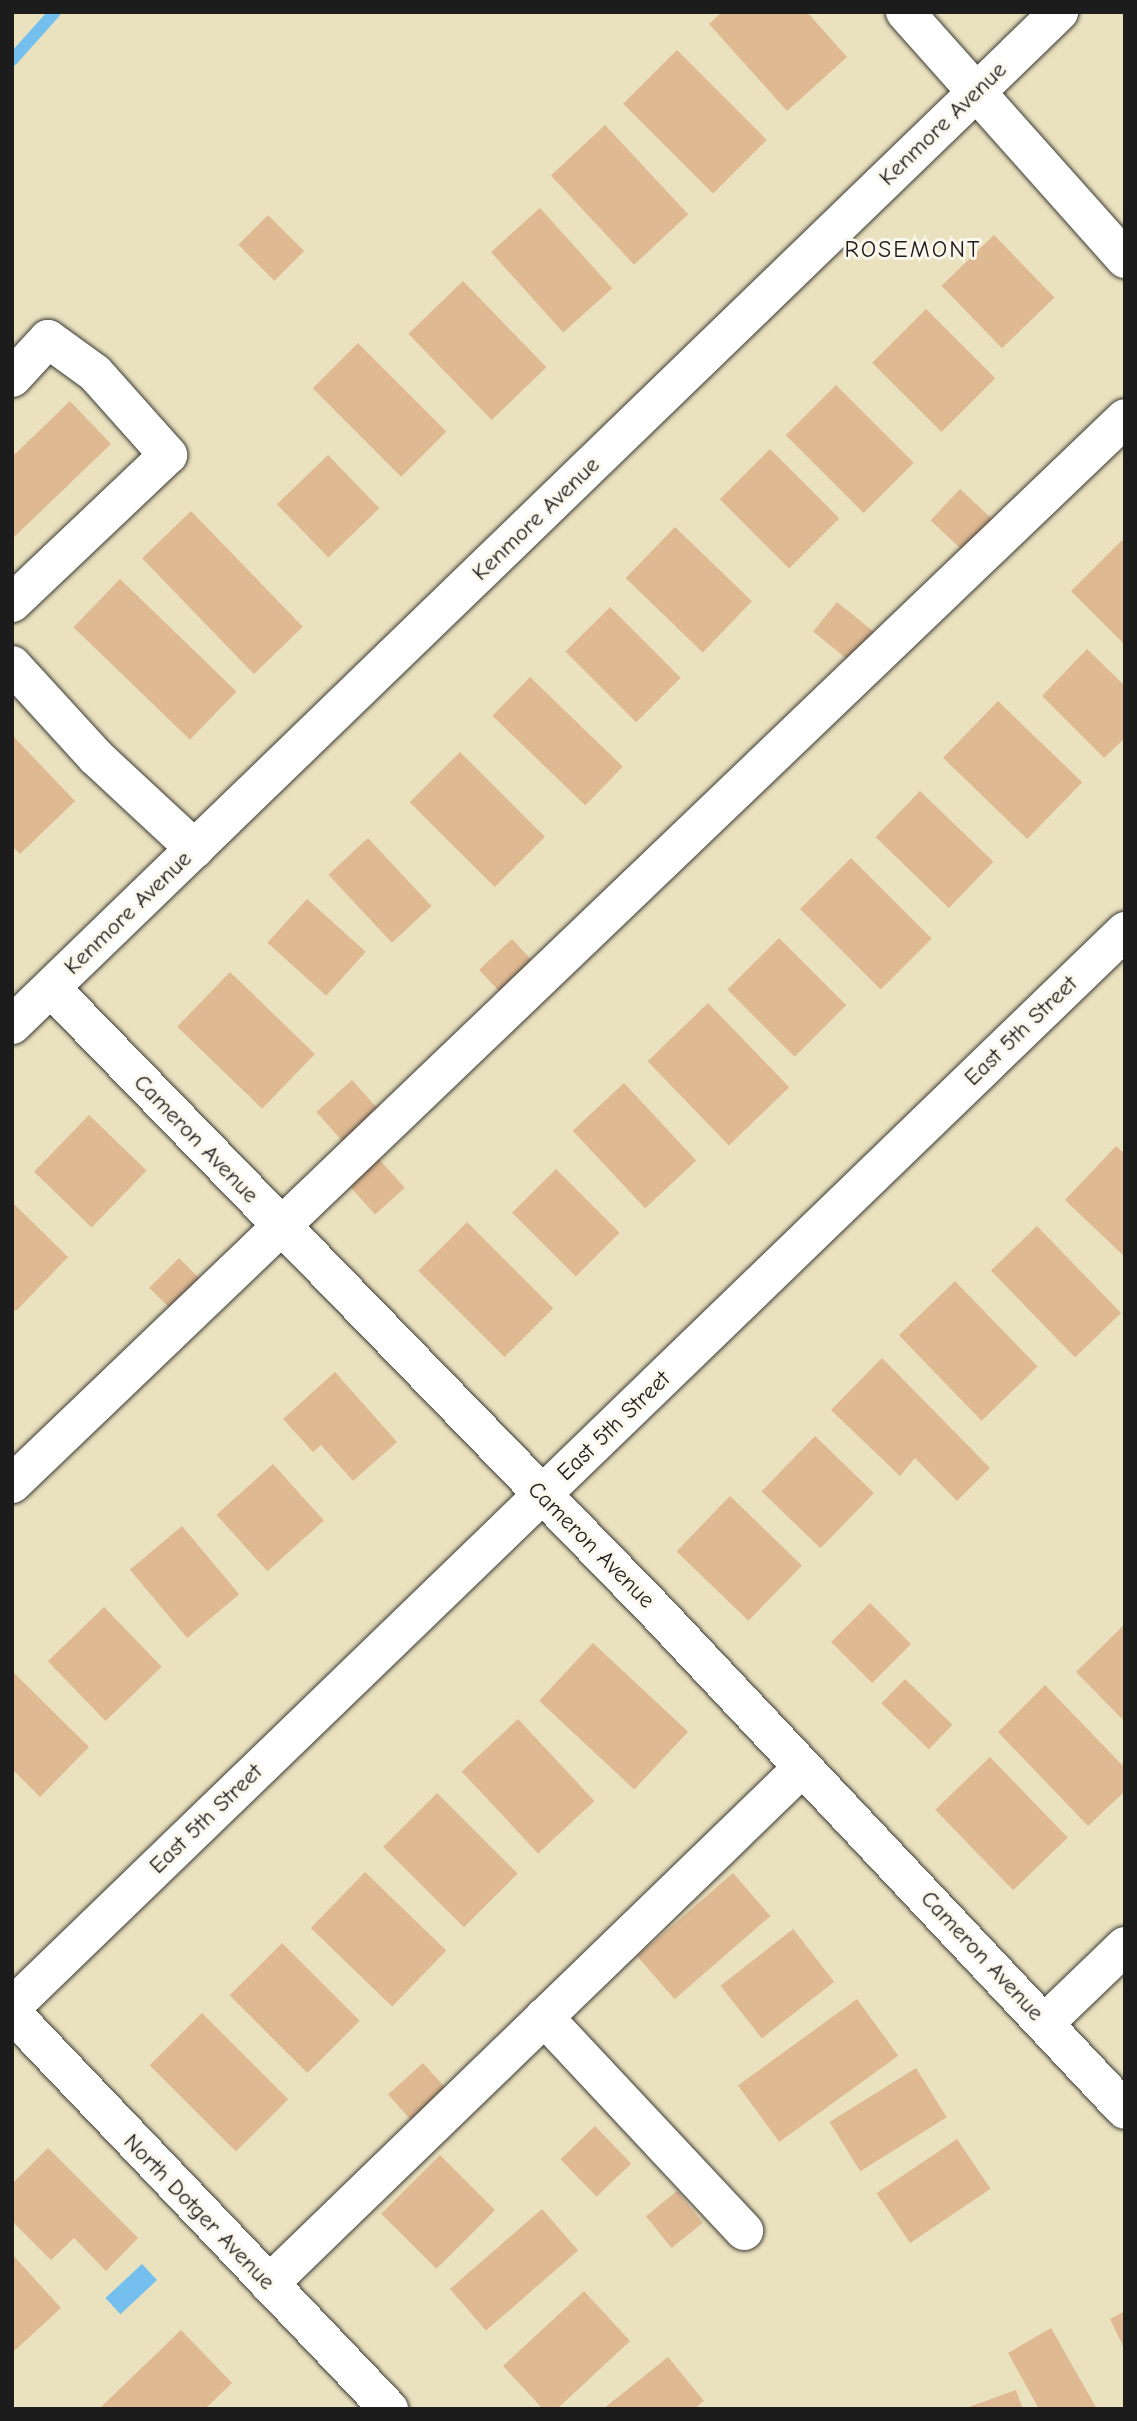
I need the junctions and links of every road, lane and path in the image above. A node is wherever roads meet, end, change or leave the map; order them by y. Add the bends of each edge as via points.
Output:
1 (905, 12) edge
2 (1059, 12) edge
3 (976, 93) junction
4 (1125, 259) edge
5 (12, 378) edge
6 (1125, 418) edge
7 (12, 603) edge
8 (12, 665) edge
9 (195, 849) junction
10 (1125, 931) edge
11 (51, 988) junction
12 (12, 1025) edge
13 (283, 1228) junction
14 (12, 1484) edge
15 (542, 1496) junction
16 (803, 1767) junction
17 (1125, 1946) edge
18 (12, 2007) edge
19 (12, 2013) edge
20 (544, 2017) junction
21 (1045, 2023) junction
22 (1125, 2110) edge
23 (744, 2231) dead end
24 (269, 2284) junction
25 (388, 2409) edge

1 - 3 street
2 - 3 street, Kenmore Avenue
3 - 4 street
3 - 9 street, Kenmore Avenue
5 - 7 street via 48,339 95,373 167,455
6 - 13 street
8 - 9 street via 96,757
9 - 11 street, Kenmore Avenue
10 - 15 street, East 5th Street
11 - 12 street, Kenmore Avenue
11 - 13 street, Cameron Avenue
13 - 14 street
13 - 15 street, Cameron Avenue
15 - 16 street, Cameron Avenue
15 - 18 street, East 5th Street
16 - 20 street
16 - 21 street, Cameron Avenue
17 - 21 street
19 - 24 street, North Dotger Avenue
20 - 23 street
20 - 24 street
21 - 22 street, Cameron Avenue
24 - 25 street, North Dotger Avenue

